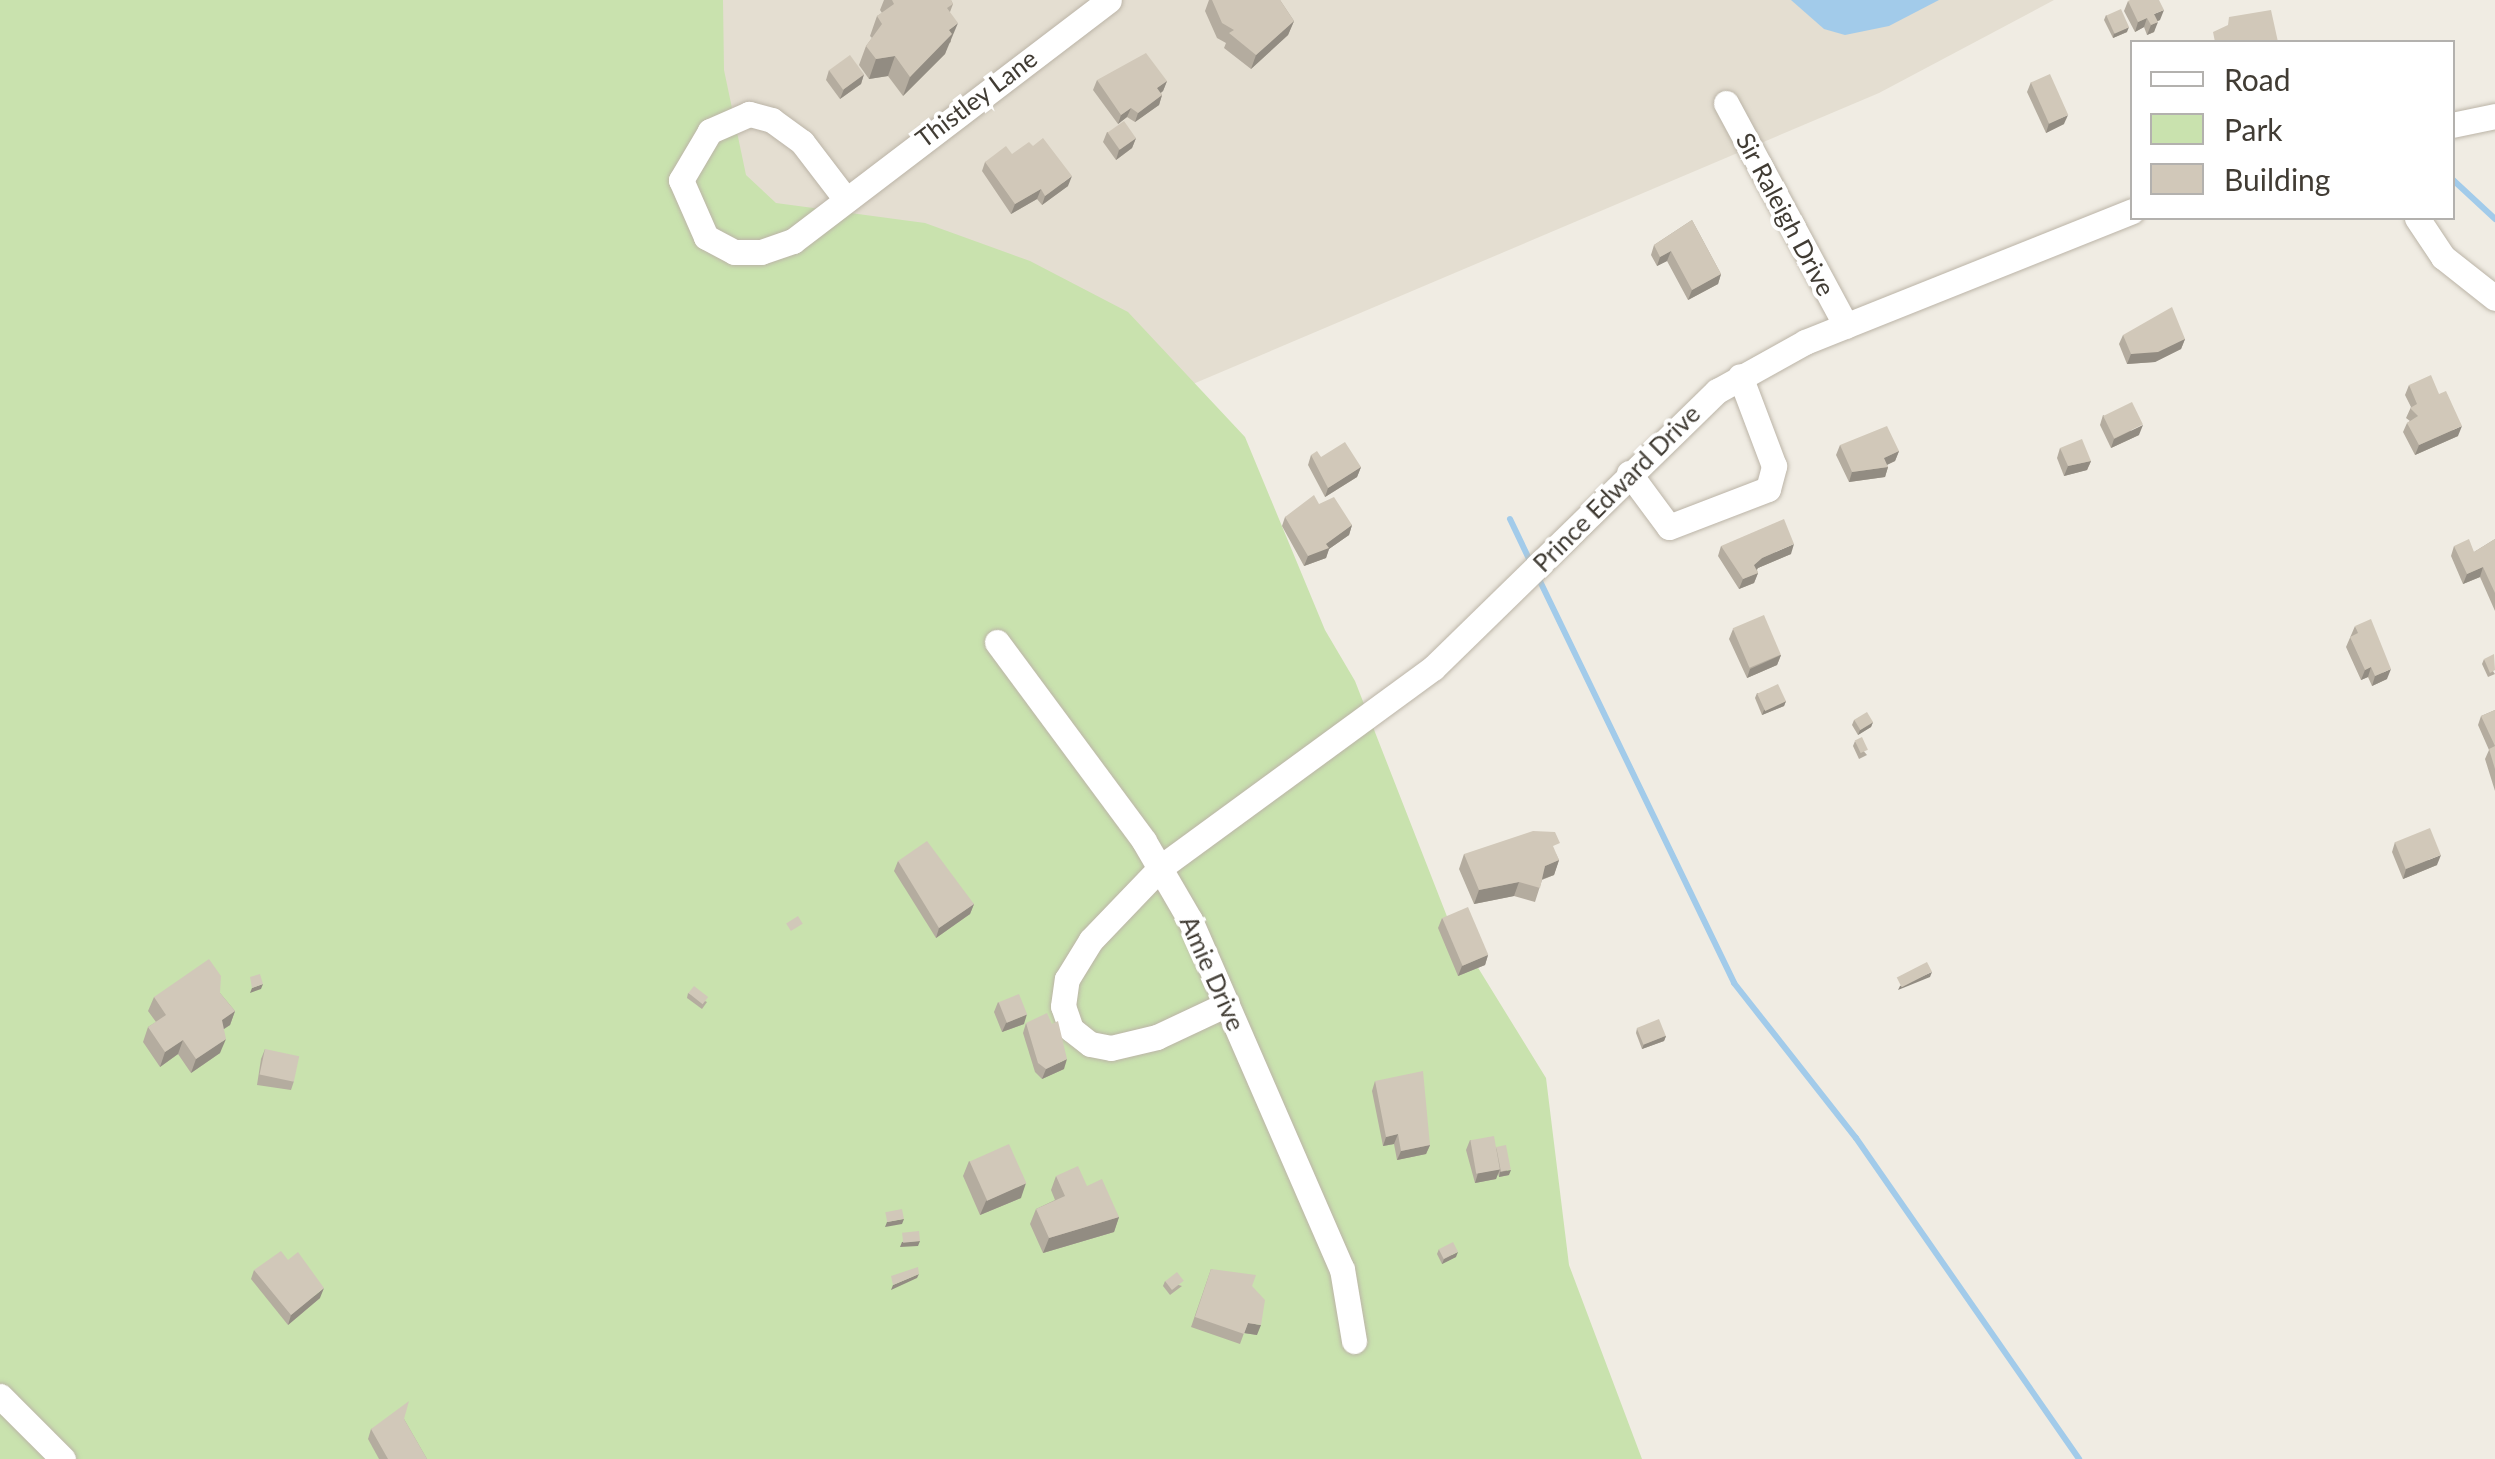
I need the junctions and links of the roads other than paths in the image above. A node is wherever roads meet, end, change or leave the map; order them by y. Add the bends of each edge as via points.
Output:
1 (1109, 0) edge
2 (1726, 103) dead end
3 (2495, 116) edge
4 (2455, 124) edge
5 (844, 196) junction
6 (2130, 212) edge
7 (2417, 220) edge
8 (2495, 298) edge
9 (1846, 326) junction
10 (1740, 376) junction
11 (1629, 473) junction
12 (997, 642) dead end
13 (1161, 867) junction
14 (1227, 1004) junction
15 (1354, 1341) dead end
16 (0, 1396) edge
17 (63, 1459) edge

1 - 5 street, Thistley Lane
2 - 9 street, Sir Raleigh Drive
3 - 4 street
5 - 5 street, Thistley Lane via 802,142 772,120 748,114 710,131 681,180 706,237 734,252 762,252 793,240
6 - 9 street, Prince Edward Drive
7 - 8 street via 2443,257
9 - 10 street, Prince Edward Drive
10 - 11 street, Prince Edward Drive via 1695,408
10 - 11 street via 1774,466 1768,489 1669,527
11 - 13 street, Prince Edward Drive via 1432,668
12 - 13 street, Amie Drive
13 - 14 street, Amie Drive
13 - 14 street, Prince Edward Drive via 1091,940 1067,979 1063,1006 1071,1029 1090,1044 1112,1048 1157,1037
14 - 15 street, Amie Drive via 1342,1270
16 - 17 street

